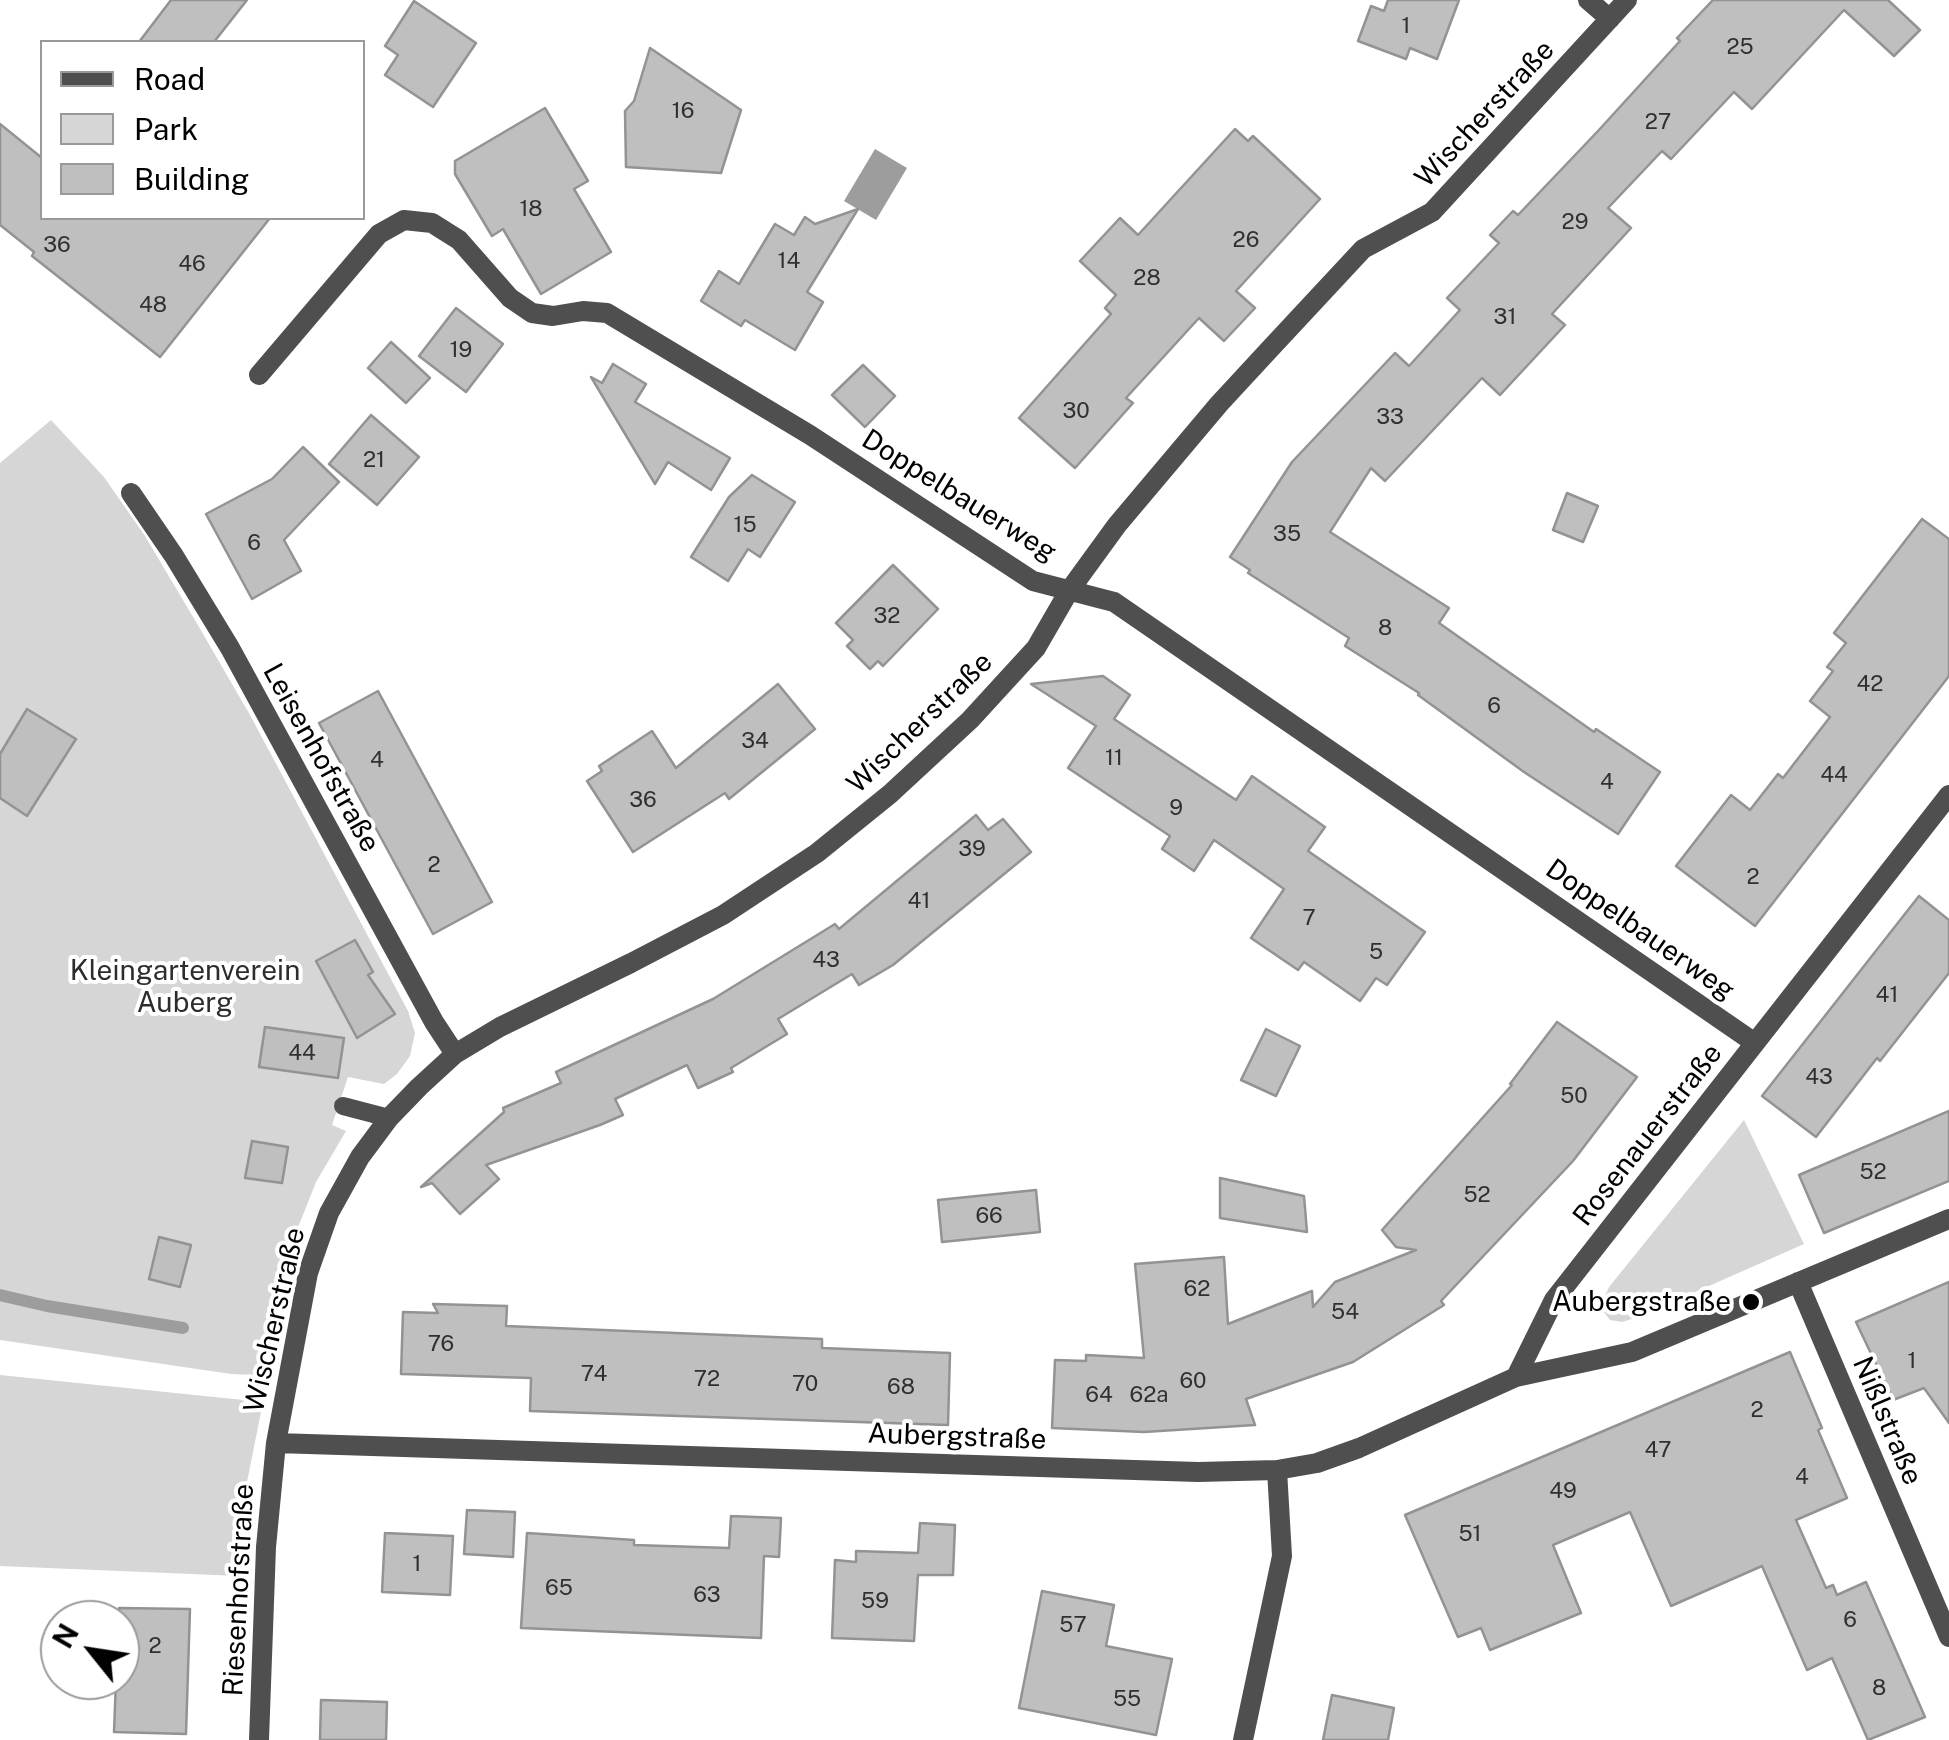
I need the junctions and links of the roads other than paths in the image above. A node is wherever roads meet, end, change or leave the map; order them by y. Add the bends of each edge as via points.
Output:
1 (1588, 0) edge
2 (1627, 0) edge
3 (1610, 19) junction
4 (258, 374) dead end
5 (131, 493) dead end
6 (1069, 590) junction
7 (1949, 795) edge
8 (1755, 1042) junction
9 (455, 1054) junction
10 (343, 1106) dead end
11 (389, 1118) junction
12 (1949, 1219) edge
13 (1798, 1282) junction
14 (1516, 1377) junction
15 (276, 1443) junction
16 (1277, 1470) junction
17 (1949, 1637) edge
18 (259, 1740) edge
19 (1243, 1740) edge

1 - 3 street
2 - 3 street, Wischerstraße
3 - 6 street, Wischerstraße via 1432,212 1363,249 1219,404
4 - 6 street, Doppelbauerweg via 380,234 404,220 432,223 459,240 532,313 606,313 810,434 1033,580
5 - 9 street, Leisenhofstraße via 230,648
6 - 8 street, Doppelbauerweg via 1114,602
6 - 9 street, Wischerstraße via 1036,648 970,720 817,853 723,915
7 - 8 street, Rosenauerstraße
8 - 14 street, Rosenauerstraße via 1554,1300
9 - 11 street, Wischerstraße
10 - 11 lane
11 - 15 street, Wischerstraße via 329,1213 308,1272
12 - 13 street, Aubergstraße
13 - 14 street, Aubergstraße via 1632,1352
13 - 17 street, Nißlstraße
14 - 16 street, Aubergstraße via 1359,1448
15 - 16 street, Aubergstraße
15 - 18 street, Riesenhofstraße
16 - 19 street via 1282,1556

